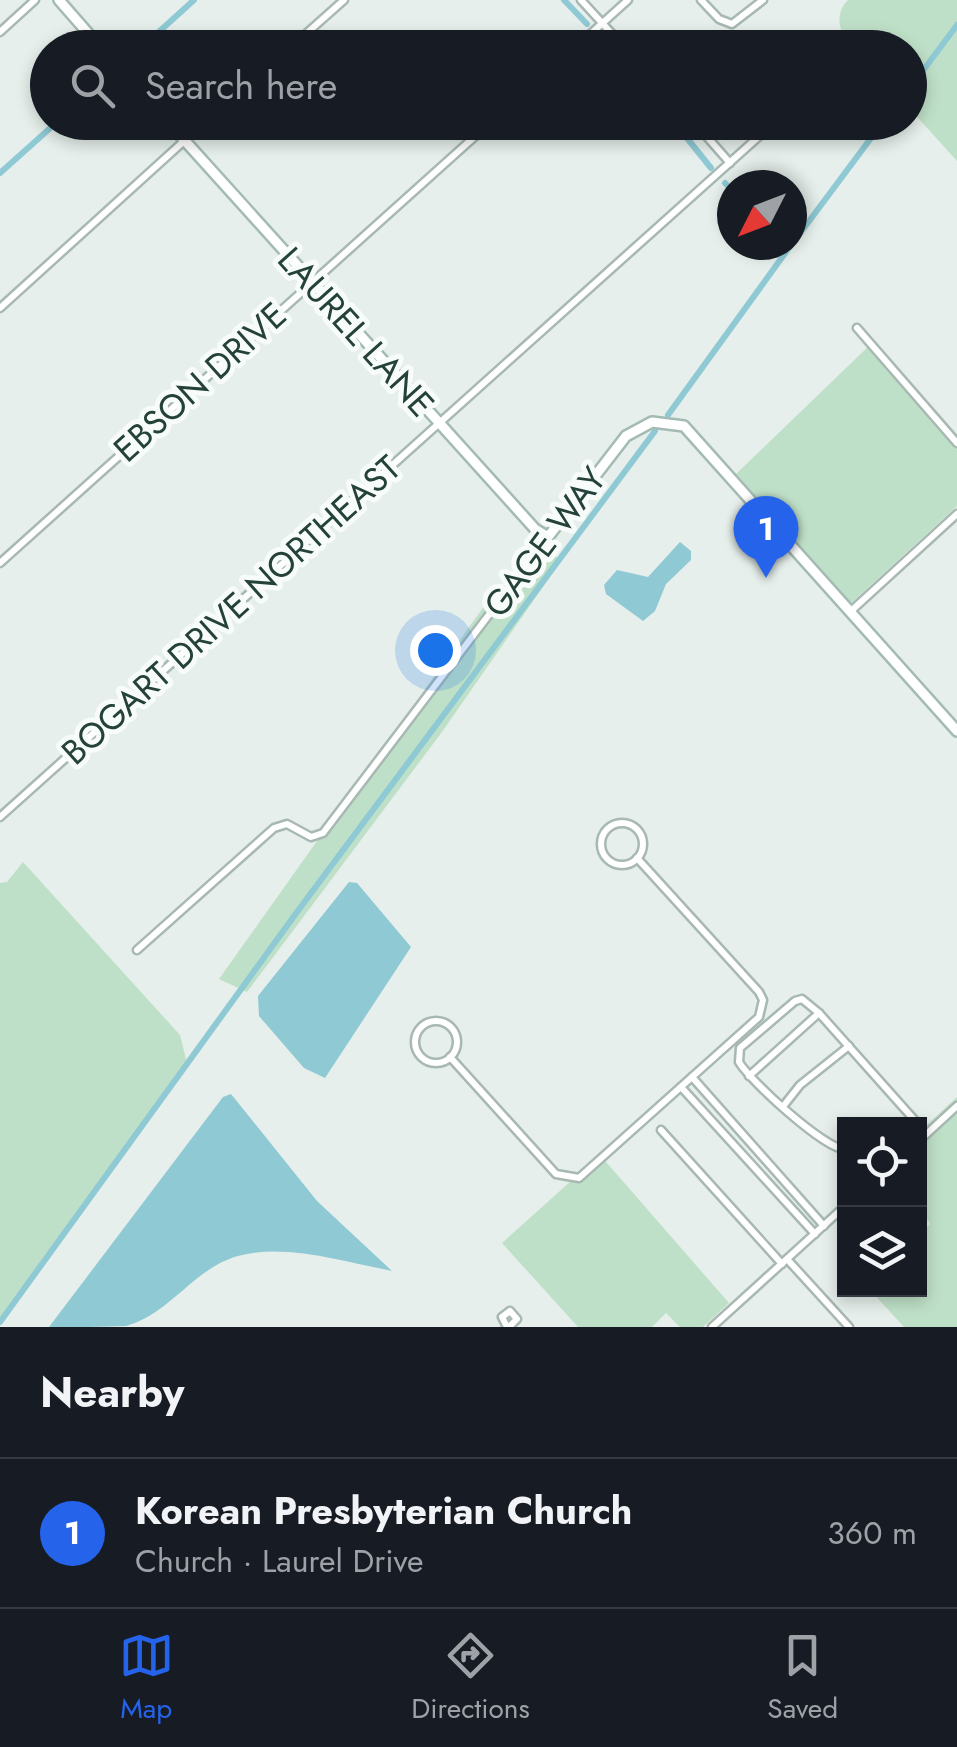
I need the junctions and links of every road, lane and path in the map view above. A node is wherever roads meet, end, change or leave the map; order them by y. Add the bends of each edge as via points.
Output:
1 (35, 0) edge
2 (59, 0) edge
3 (344, 0) edge
4 (581, 0) edge
5 (628, 0) edge
6 (701, 0) edge
7 (762, 0) edge
8 (602, 23) junction
9 (85, 30) edge
10 (310, 30) edge
11 (594, 30) edge
12 (608, 30) edge
13 (0, 32) edge
14 (471, 140) edge
15 (710, 140) edge
16 (755, 140) edge
17 (184, 141) joint
18 (730, 162) junction
19 (311, 281) junction
20 (0, 308) edge
21 (857, 328) dead end
22 (439, 425) junction
23 (957, 443) edge
24 (957, 514) edge
25 (548, 537) junction
26 (0, 564) edge
27 (851, 611) junction
28 (957, 731) edge
29 (0, 817) edge
30 (638, 858) junction
31 (137, 950) dead end
32 (818, 1013) junction
33 (849, 1046) junction
34 (450, 1058) junction
35 (749, 1076) junction
36 (692, 1077) junction
37 (681, 1087) junction
38 (784, 1104) junction
39 (957, 1106) edge
40 (912, 1117) edge
41 (661, 1130) dead end
42 (928, 1132) edge
43 (837, 1147) edge
44 (837, 1214) edge
45 (824, 1226) junction
46 (815, 1234) junction
47 (784, 1261) junction
48 (717, 1325) edge
49 (849, 1327) edge

1 - 13 street
2 - 9 street
3 - 10 street
4 - 8 street
5 - 8 street
6 - 7 street via 732,24
8 - 11 street
8 - 12 street
14 - 19 street, EBSON DRIVE
15 - 18 street
16 - 18 street, BOGART DRIVE NORTHEAST
17 - 19 street, LAUREL LANE
17 - 20 street
18 - 22 street, BOGART DRIVE NORTHEAST
19 - 22 street, LAUREL LANE
19 - 26 street, EBSON DRIVE
21 - 23 street
22 - 25 street, LAUREL LANE via 528,524
22 - 29 street, BOGART DRIVE NORTHEAST
24 - 27 street
25 - 27 street, GAGE WAY via 621,442 660,421 690,430
25 - 31 street, GAGE WAY via 323,833 310,837 286,824 274,828
27 - 28 street
30 - 30 street via 642,837 633,826 618,823 606,830 600,842 608,860 620,865
30 - 36 street via 763,1000 758,1017
32 - 33 street
32 - 35 street
32 - 35 street via 802,999 795,1001 747,1041 738,1056
33 - 38 street
33 - 40 street
34 - 34 street via 439,1063 422,1056 416,1045 422,1027 440,1021 451,1028 457,1046
34 - 37 street via 567,1179 579,1178
35 - 38 street
36 - 37 street
36 - 45 street
37 - 46 street
38 - 43 street
39 - 42 street
41 - 47 street
44 - 45 street
45 - 46 street
46 - 47 street
47 - 48 street
47 - 49 street

